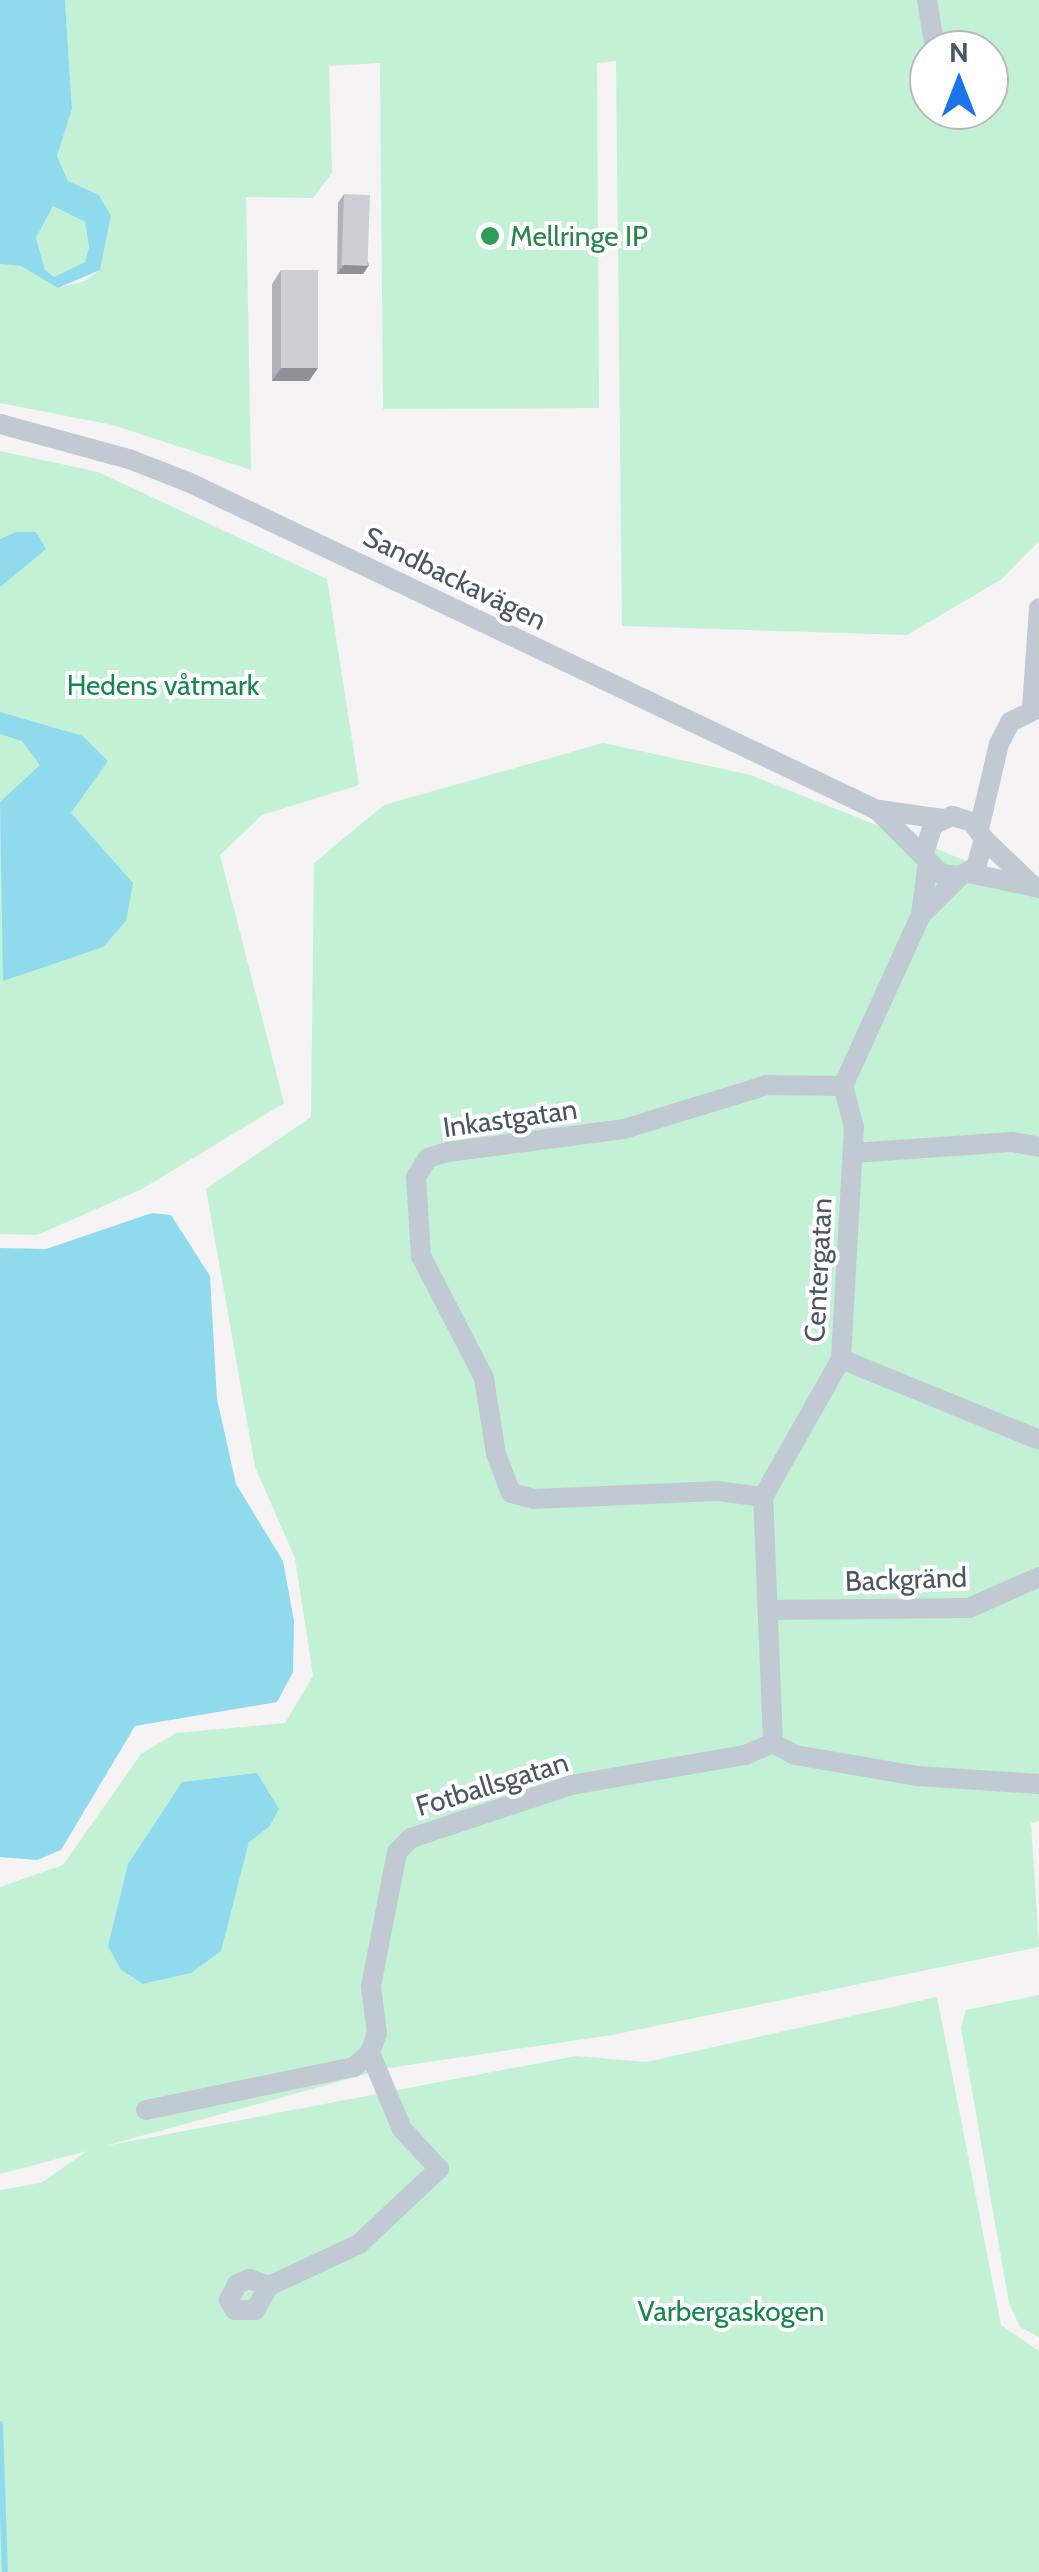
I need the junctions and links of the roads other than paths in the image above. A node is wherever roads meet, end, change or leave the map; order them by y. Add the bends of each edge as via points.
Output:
1 (926, 0) edge
2 (931, 30) edge
3 (0, 424) edge
4 (1039, 608) edge
5 (1036, 708) edge
6 (988, 773) junction
7 (876, 810) junction
8 (947, 818) junction
9 (982, 834) junction
10 (926, 856) junction
11 (964, 875) junction
12 (1035, 886) edge
13 (921, 916) junction
14 (843, 1086) junction
15 (1039, 1148) edge
16 (853, 1153) junction
17 (842, 1358) junction
18 (1039, 1440) edge
19 (763, 1497) junction
20 (1039, 1576) edge
21 (768, 1610) junction
22 (772, 1743) junction
23 (1039, 1784) edge
24 (370, 2052) junction
25 (146, 2110) dead end
26 (269, 2286) dead end

1 - 2 street
3 - 7 street, Sandbackavägen via 188,482
4 - 5 street
5 - 6 street via 1010,722
6 - 8 street
6 - 9 street
7 - 8 street, Sandbackavägen
7 - 10 street, Sandbackavägen
8 - 9 street
8 - 10 street via 927,834
9 - 11 street via 982,860
9 - 12 street
10 - 11 street via 941,874
10 - 13 street
11 - 12 street
11 - 13 street
13 - 14 street
14 - 16 street, Centergatan
14 - 19 street, Inkastgatan via 767,1084 624,1129 448,1152 428,1158 416,1177 422,1256 484,1378 502,1477 511,1493 534,1499 718,1492
15 - 16 street via 1012,1142
16 - 17 street, Centergatan
17 - 18 street
17 - 19 street, Centergatan
19 - 21 street
20 - 21 street, Backgränd via 969,1608
21 - 22 street
22 - 23 street via 796,1754 918,1776
22 - 24 street, Fotballsgatan via 745,1755 570,1785 411,1838 397,1852 371,1986 377,2033
24 - 25 street via 354,2067
24 - 26 street via 402,2129 439,2169 359,2244

